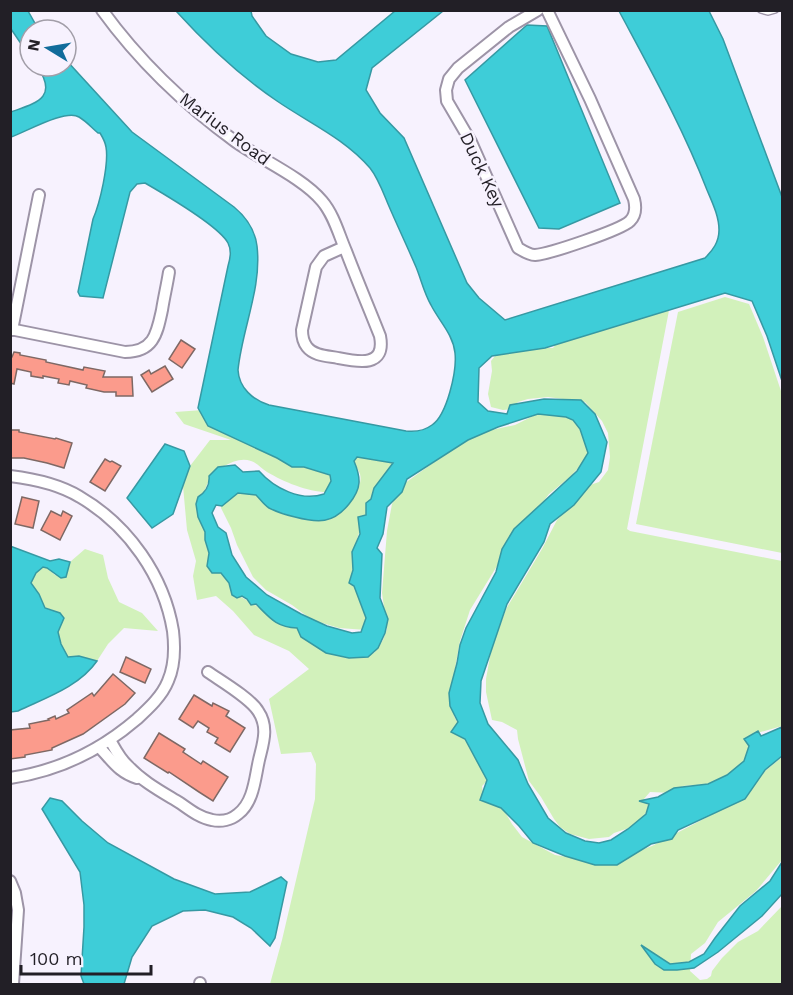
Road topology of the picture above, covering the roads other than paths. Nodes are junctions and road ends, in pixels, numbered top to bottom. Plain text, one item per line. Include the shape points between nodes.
1 (102, 10) edge
2 (538, 10) edge
3 (547, 10) edge
4 (761, 10) edge
5 (775, 10) edge
6 (39, 195) dead end
7 (344, 248) junction
8 (169, 272) dead end
9 (11, 329) edge
10 (10, 476) edge
11 (208, 672) dead end
12 (110, 740) junction
13 (99, 747) junction
14 (10, 778) edge
15 (143, 780) junction
16 (10, 881) edge
17 (13, 984) edge

1 - 7 street, Marius Road via 142,59 193,108 315,194 329,211
2 - 3 street, Duck Key via 500,34 452,74 446,90 447,101 471,142 518,248 533,255 623,226 636,207
4 - 5 lane
6 - 9 street
7 - 7 street, Marius Road via 324,256 316,267 302,338 315,353 364,362 378,353 380,336
8 - 9 street via 156,334 139,350 125,352
10 - 12 street via 54,485 94,506 120,528 142,555 164,597 174,640 174,663 168,681 145,712
11 - 15 street via 253,705 264,723 264,742 244,808 229,819 211,820
12 - 13 street
12 - 15 street
13 - 14 street via 54,768
13 - 15 street via 120,770
16 - 17 street via 18,910

